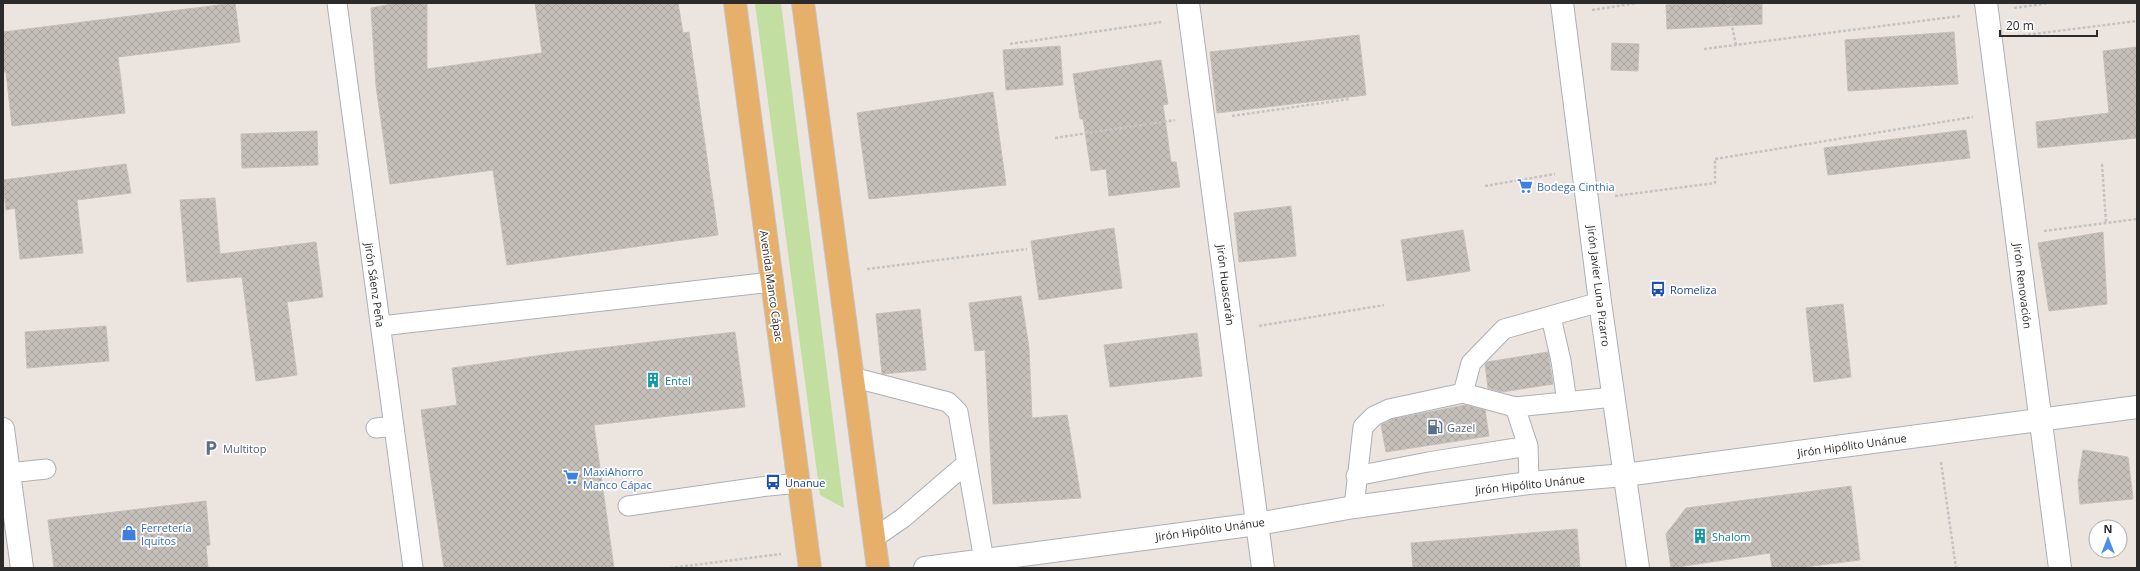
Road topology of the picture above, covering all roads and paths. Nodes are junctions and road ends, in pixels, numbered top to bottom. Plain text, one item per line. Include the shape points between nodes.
1 (338, 3) edge
2 (735, 3) edge
3 (803, 3) edge
4 (1637, 3) edge
5 (1728, 3) edge
6 (2049, 3) edge
7 (1987, 8) edge
8 (1563, 9) edge
9 (1189, 11) edge
10 (2137, 21) edge
11 (1990, 40) junction
12 (1010, 44) dead end
13 (1736, 45) junction
14 (1704, 49) dead end
15 (1350, 99) dead end
16 (2000, 113) junction
17 (1203, 118) junction
18 (1055, 138) dead end
19 (2102, 164) dead end
20 (1584, 169) junction
21 (1484, 186) dead end
22 (1588, 199) junction
23 (2137, 219) edge
24 (2106, 223) junction
25 (2016, 234) junction
26 (1027, 249) dead end
27 (839, 272) junction
28 (772, 282) junction
29 (1600, 302) junction
30 (1384, 305) dead end
31 (1551, 317) junction
32 (381, 326) junction
33 (1232, 330) junction
34 (852, 377) junction
35 (1463, 394) junction
36 (1614, 397) junction
37 (1567, 402) junction
38 (2137, 407) edge
39 (1515, 408) junction
40 (2040, 420) junction
41 (3, 429) edge
42 (1937, 433) junction
43 (1528, 446) junction
44 (967, 463) junction
45 (46, 469) dead end
46 (9, 473) junction
47 (1625, 475) junction
48 (1356, 476) junction
49 (799, 483) junction
50 (1529, 483) junction
51 (628, 506) dead end
52 (1354, 507) junction
53 (1257, 524) junction
54 (874, 538) junction
55 (809, 559) edge
56 (984, 560) junction
57 (22, 568) edge
58 (413, 568) edge
59 (670, 568) edge
60 (878, 568) edge
61 (925, 568) edge
62 (1263, 568) edge
63 (1638, 568) edge
64 (1956, 568) edge
65 (2060, 568) edge

1 - 32 lane, Jirón Sáenz Peña
2 - 28 main road, Avenida Manco Cápac
3 - 27 main road
4 - 8 path
5 - 13 path
6 - 7 path
7 - 11 street, Jirón Renovación
7 - 13 path
8 - 20 street, Jirón Javier Luna Pizarro
9 - 12 path
9 - 17 street, Jirón Huascarán
10 - 11 path
11 - 16 street, Jirón Renovación
13 - 14 path
15 - 17 path
16 - 22 path via 1715,160 1715,183
16 - 25 street, Jirón Renovación
17 - 18 path
17 - 33 street, Jirón Huascarán
19 - 24 path
20 - 21 path
20 - 22 street, Jirón Javier Luna Pizarro
22 - 29 street, Jirón Javier Luna Pizarro
23 - 24 path
24 - 25 path
25 - 40 street, Jirón Renovación
26 - 27 path
27 - 34 main road
28 - 32 lane
28 - 49 main road, Avenida Manco Cápac
29 - 31 lane
29 - 36 street, Jirón Javier Luna Pizarro
30 - 33 path
31 - 35 lane via 1504,329 1471,363
31 - 37 lane
32 - 58 lane, Jirón Sáenz Peña via 385,427
33 - 53 street, Jirón Huascarán
34 - 44 lane via 948,402 958,412
34 - 54 main road
35 - 39 lane
35 - 48 lane via 1389,408 1374,416 1363,427
36 - 37 lane
36 - 47 street, Jirón Javier Luna Pizarro
37 - 39 lane
38 - 40 street, Jirón Hipólito Unánue
39 - 43 lane
40 - 42 street, Jirón Hipólito Unánue
40 - 65 street, Jirón Renovación
41 - 46 street
42 - 47 street, Jirón Hipólito Unánue
42 - 64 path
43 - 48 lane
43 - 50 lane
44 - 54 lane via 903,518
44 - 56 lane
45 - 46 lane
46 - 57 street
47 - 50 street, Jirón Hipólito Unánue
47 - 63 street, Jirón Javier Luna Pizarro
48 - 52 lane
49 - 51 lane via 760,486
49 - 55 main road, Avenida Manco Cápac
50 - 52 street, Jirón Hipólito Unánue
52 - 53 street, Jirón Hipólito Unánue
53 - 56 street, Jirón Hipólito Unánue
53 - 62 street, Jirón Huascarán
54 - 60 main road
55 - 59 path
56 - 61 street, Jirón Hipólito Unánue

